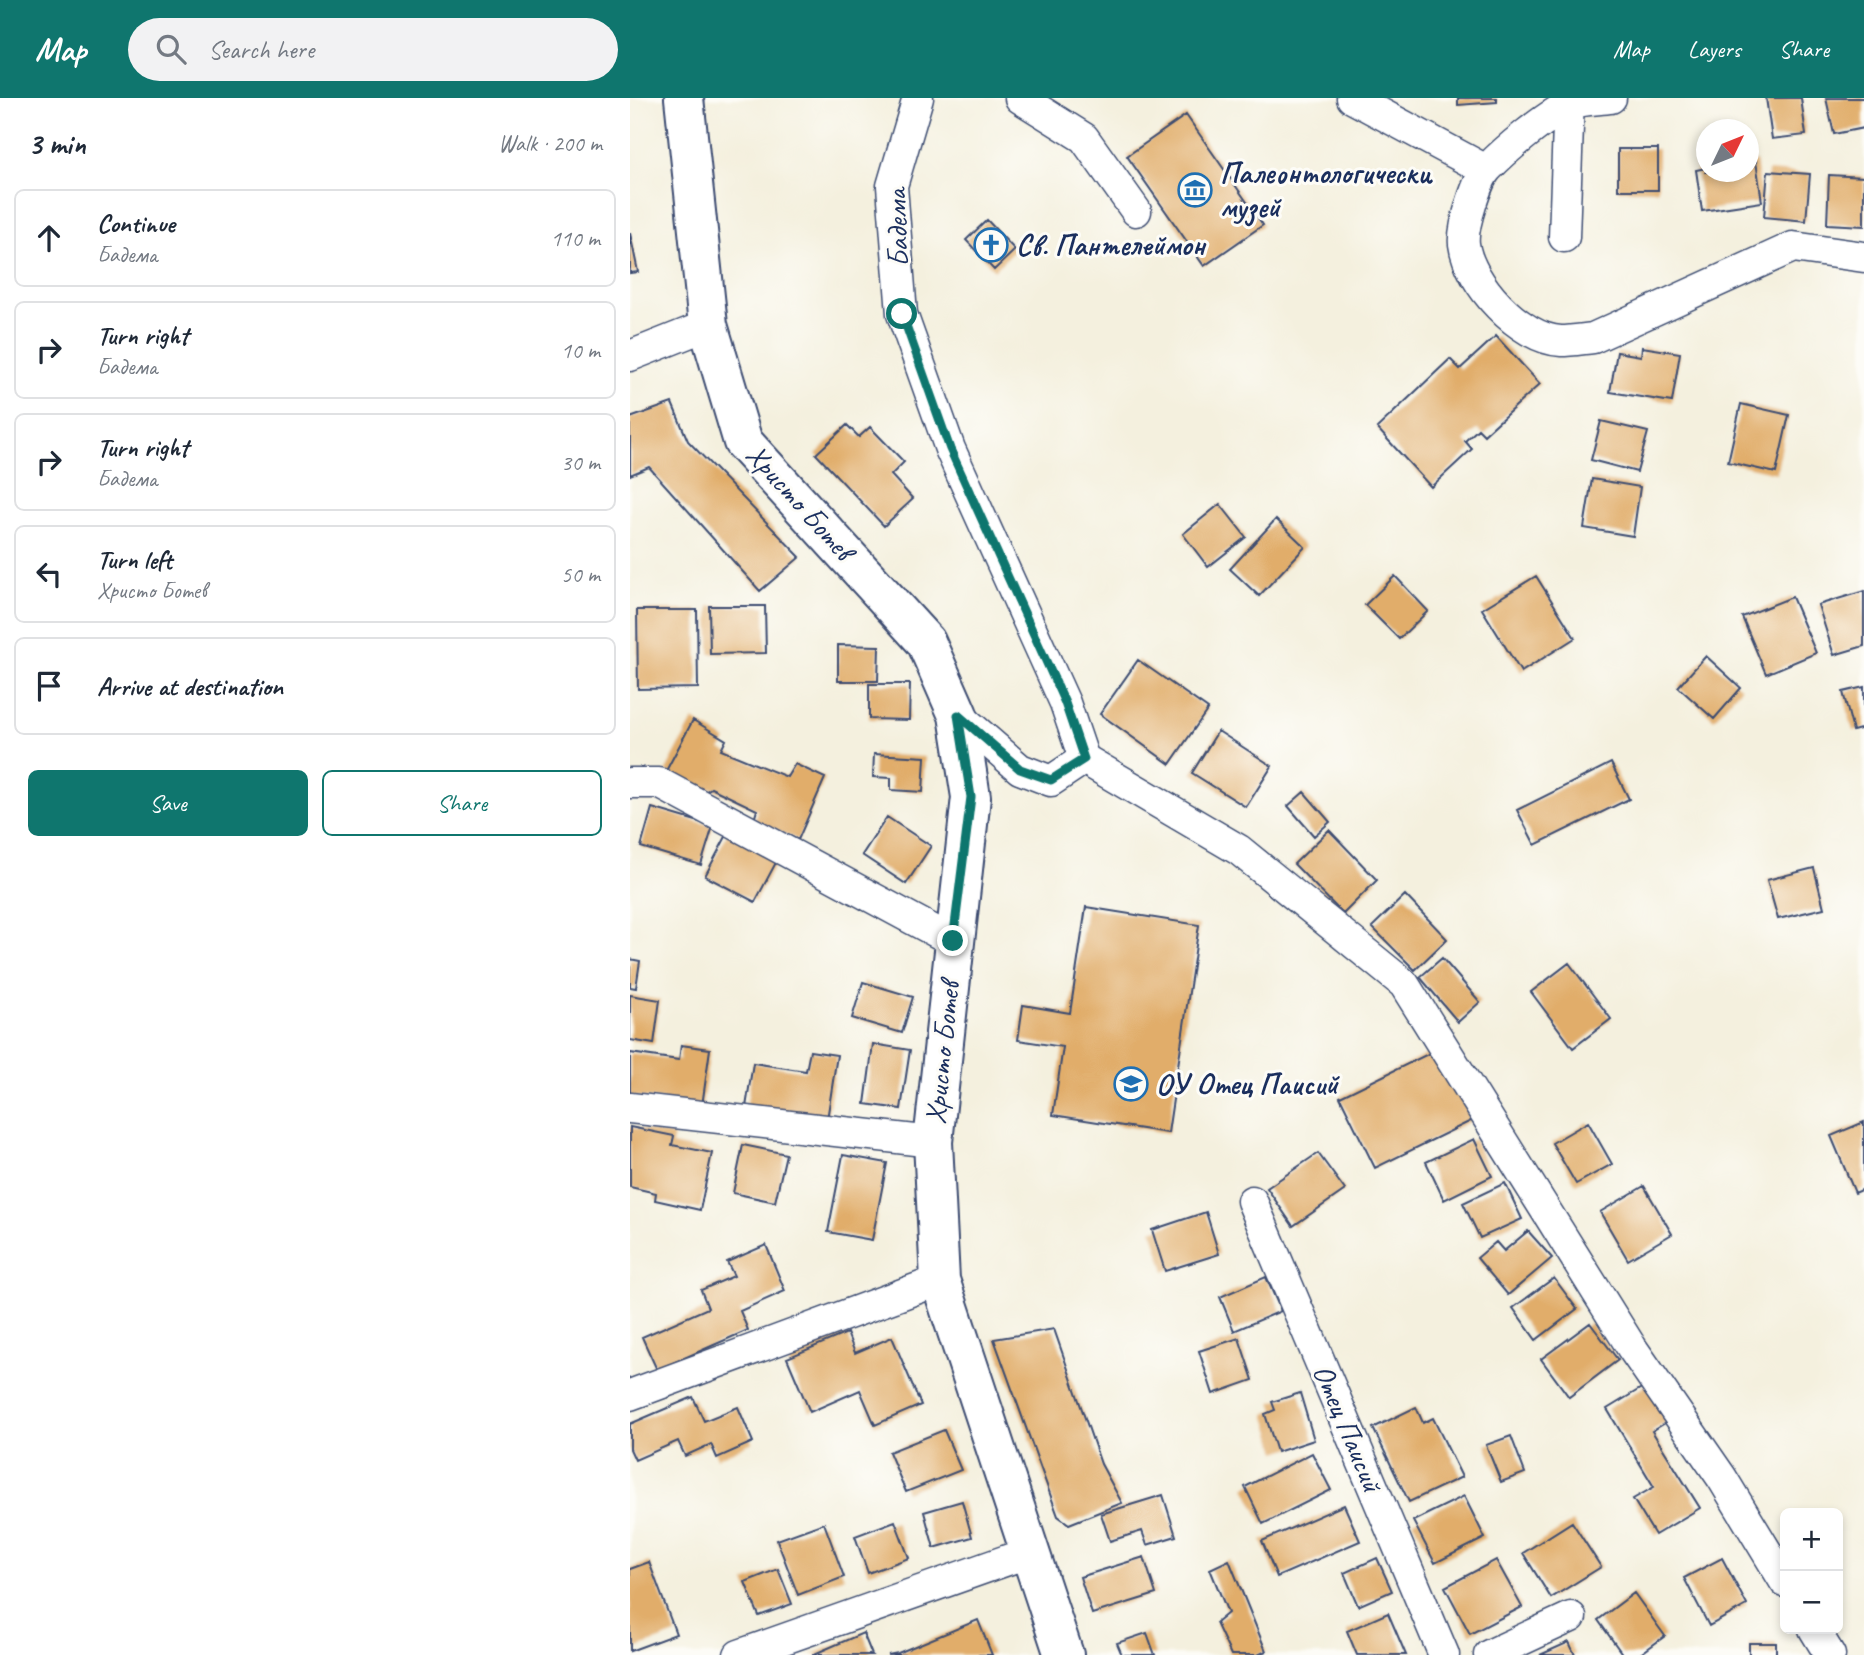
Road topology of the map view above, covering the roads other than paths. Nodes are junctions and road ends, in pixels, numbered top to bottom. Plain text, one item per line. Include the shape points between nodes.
1 (684, 98) edge
2 (918, 98) edge
3 (1020, 98) edge
4 (1352, 98) edge
5 (1611, 98) edge
6 (1570, 101) edge
7 (1486, 170) junction
8 (1136, 211) dead end
9 (1564, 237) dead end
10 (1864, 257) edge
11 (708, 325) junction
12 (630, 356) edge
13 (958, 715) junction
14 (1084, 759) junction
15 (630, 782) edge
16 (953, 941) junction
17 (630, 1108) edge
18 (933, 1142) junction
19 (1252, 1201) dead end
20 (940, 1280) junction
21 (630, 1395) edge
22 (1030, 1552) junction
23 (1780, 1574) edge
24 (1571, 1617) dead end
25 (1817, 1634) edge
26 (739, 1655) edge
27 (1064, 1655) edge
28 (1444, 1655) edge
29 (1489, 1655) edge
30 (1830, 1655) edge

1 - 11 main road, Христо Ботев
2 - 14 street, Бадема via 892,186 902,314 950,449 1065,703
3 - 8 street via 1083,138
4 - 7 street
5 - 6 street
6 - 7 street
6 - 9 street
7 - 10 street via 1469,210 1463,242 1473,271 1497,305 1532,332 1560,341 1593,338 1793,247
11 - 12 street
11 - 13 main road, Христо Ботев via 743,442 926,642
13 - 14 street via 1020,769 1051,780
13 - 16 main road, Христо Ботев via 971,797
14 - 23 street via 1238,850 1404,984 1624,1336 1722,1478
15 - 16 street via 659,783
16 - 18 main road, Христо Ботев
17 - 18 street
18 - 20 main road, Христо Ботев
19 - 28 street, Отец Паисий
20 - 21 street
20 - 22 main road, Христо Ботев
22 - 26 street
22 - 27 main road, Христо Ботев
24 - 29 street
25 - 30 street

